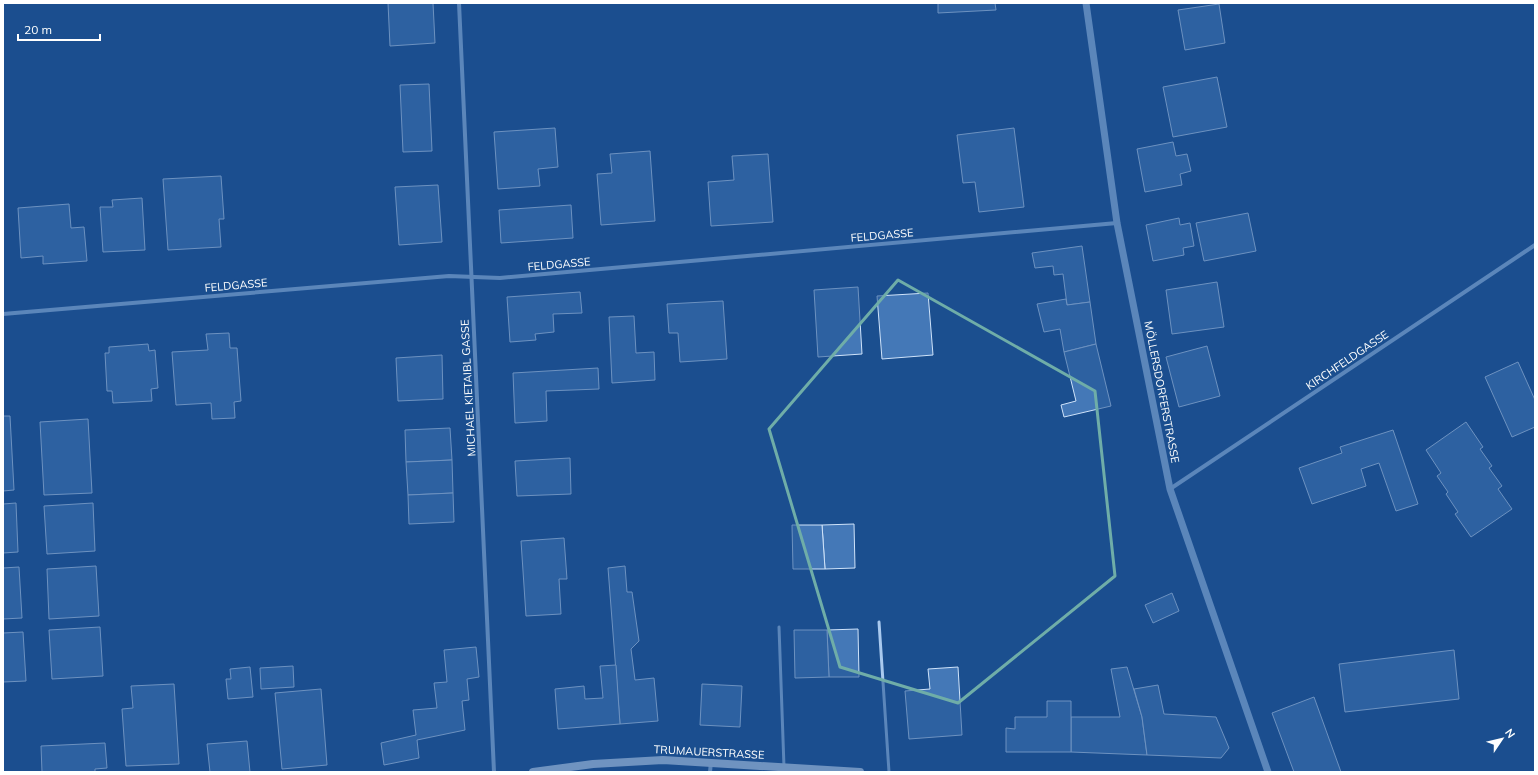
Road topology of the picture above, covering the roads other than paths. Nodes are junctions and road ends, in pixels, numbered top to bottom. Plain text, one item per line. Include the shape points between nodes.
1 (459, 3) edge
2 (1086, 3) edge
3 (1117, 223) junction
4 (1535, 246) edge
5 (472, 276) junction
6 (3, 314) edge
7 (1170, 489) junction
8 (879, 622) dead end
9 (779, 627) dead end
10 (711, 762) junction
11 (784, 767) junction
12 (494, 772) edge
13 (533, 772) edge
14 (710, 772) edge
15 (860, 772) edge
16 (889, 772) edge
17 (1268, 772) edge

1 - 5 street, MICHAEL KIETAIBL GASSE
2 - 3 street, MÖLLERSDORFERSTRASSE
3 - 5 street, FELDGASSE via 500,278
3 - 7 street, MÖLLERSDORFERSTRASSE
4 - 7 street, KIRCHFELDGASSE
5 - 6 street, FELDGASSE
5 - 12 street, MICHAEL KIETAIBL GASSE
7 - 17 street, MÖLLERSDORFERSTRASSE
8 - 16 lane
9 - 11 lane
10 - 11 main road, TRUMAUERSTRASSE
10 - 13 main road, TRUMAUERSTRASSE via 663,760 593,764
10 - 14 street
11 - 15 main road, TRUMAUERSTRASSE

